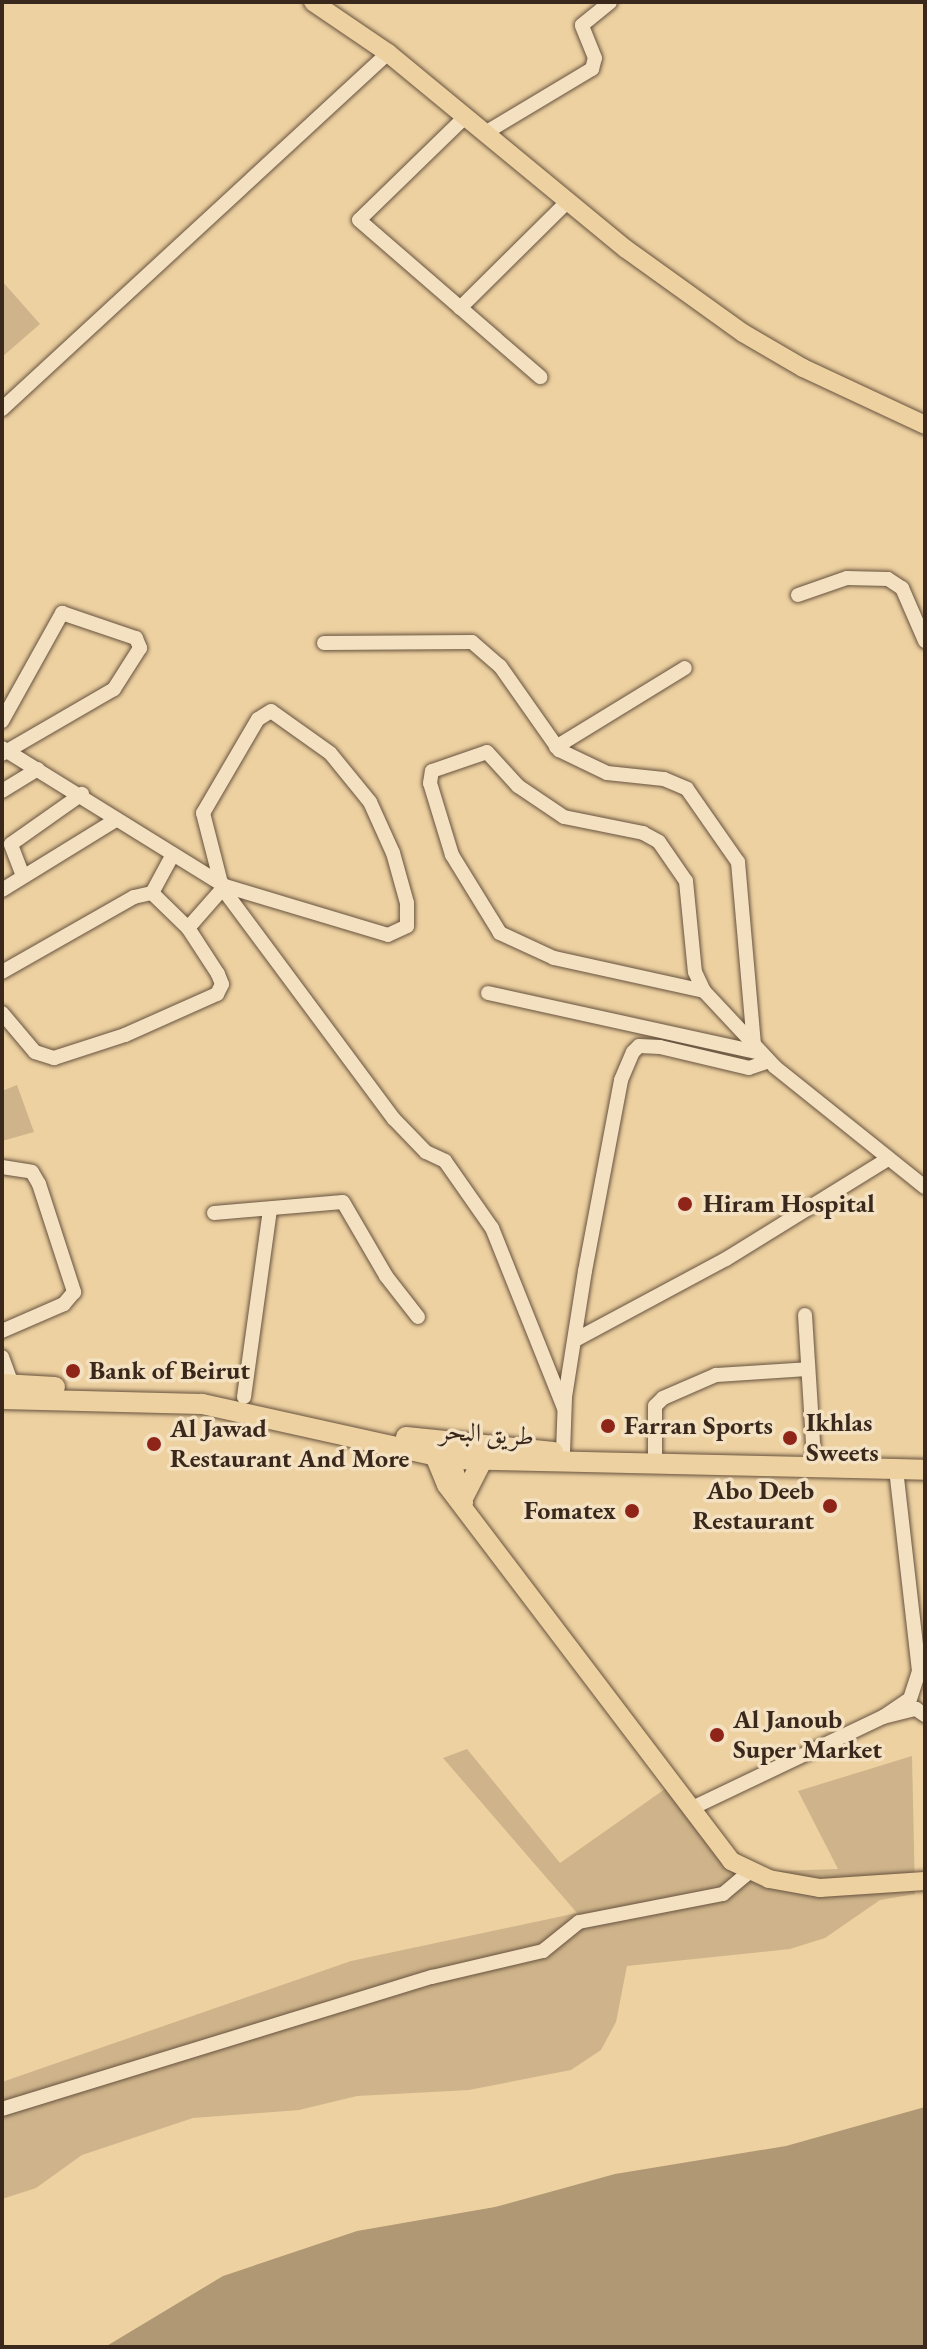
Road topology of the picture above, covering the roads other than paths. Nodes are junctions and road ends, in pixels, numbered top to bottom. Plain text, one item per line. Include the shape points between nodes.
1 (313, 2) edge
2 (610, 2) edge
3 (388, 53) junction
4 (464, 118) junction
5 (485, 133) junction
6 (567, 202) junction
7 (460, 308) junction
8 (540, 377) dead end
9 (2, 409) edge
10 (925, 425) edge
11 (798, 595) dead end
12 (925, 641) edge
13 (324, 643) dead end
14 (685, 668) dead end
15 (2, 721) edge
16 (556, 747) junction
17 (3, 751) edge
18 (38, 769) junction
19 (2, 791) edge
20 (82, 794) junction
21 (116, 820) junction
22 (172, 856) junction
23 (23, 876) junction
24 (223, 886) junction
25 (2, 890) edge
26 (152, 893) junction
27 (188, 928) junction
28 (2, 972) edge
29 (704, 991) junction
30 (488, 993) dead end
31 (2, 1013) edge
32 (761, 1053) junction
33 (886, 1160) junction
34 (2, 1167) edge
35 (925, 1187) edge
36 (270, 1210) junction
37 (214, 1213) dead end
38 (805, 1315) dead end
39 (418, 1317) dead end
40 (2, 1331) edge
41 (575, 1340) junction
42 (2, 1357) edge
43 (808, 1369) junction
44 (5, 1389) edge
45 (244, 1397) junction
46 (564, 1408) junction
47 (440, 1451) junction
48 (563, 1452) junction
49 (655, 1455) junction
50 (814, 1459) junction
51 (925, 1460) edge
52 (482, 1461) junction
53 (896, 1469) junction
54 (925, 1470) edge
55 (464, 1501) junction
56 (925, 1715) edge
57 (883, 1717) junction
58 (690, 1809) junction
59 (749, 1872) junction
60 (925, 1881) edge
61 (2, 2109) edge

1 - 3 main road
2 - 5 street via 582,25 595,58 592,69
3 - 4 main road
3 - 9 street
4 - 5 main road
4 - 7 street via 359,220
5 - 6 main road
6 - 7 street
6 - 10 main road via 780,357
7 - 8 street
11 - 12 street via 847,578 888,579 902,588
13 - 16 street via 472,642 500,666
14 - 16 street
15 - 17 street via 62,613 136,638 140,648 114,689
16 - 32 street via 607,773 678,783 717,825 738,862
17 - 18 street
18 - 19 street
18 - 20 street
20 - 21 street
20 - 23 street via 11,844
21 - 22 street
21 - 23 street
22 - 24 street
22 - 26 street
23 - 25 street
24 - 24 street via 388,935 407,926 407,903 393,853 370,802 330,753 271,711 258,719 203,813
24 - 27 street
24 - 46 street via 394,1119 426,1152 445,1161 492,1228
26 - 27 street
26 - 28 street via 134,897
27 - 31 street via 222,984 210,998 85,1051 54,1058 35,1052
29 - 29 street via 695,972 686,881 659,842 643,833 564,817 518,786 487,752 432,771 430,783 452,855 500,933 554,958
29 - 32 street
30 - 32 street
32 - 33 street
32 - 41 street via 749,1068 660,1047 639,1046 633,1052 618,1096
33 - 35 street
33 - 41 street via 726,1259
34 - 40 street via 32,1172 39,1184 74,1292 64,1304
36 - 37 street
36 - 39 street via 343,1202 386,1276
36 - 45 street
38 - 43 street
41 - 46 street
42 - 44 street
43 - 49 street via 716,1375 663,1398 655,1406
43 - 50 street
44 - 45 highway, طريق البحر
44 - 47 highway, طريق البحر via 202,1404
45 - 47 highway, طريق البحر
46 - 48 street
47 - 48 highway, طريق البحر
47 - 52 highway, طريق البحر
47 - 55 main road via 446,1485
48 - 49 highway, طريق البحر
49 - 50 highway, طريق البحر
50 - 51 highway, طريق البحر
52 - 53 highway, طريق البحر
52 - 55 highway
53 - 54 highway, طريق البحر
53 - 57 street via 919,1671 910,1699
55 - 58 main road
56 - 57 street via 916,1709
57 - 58 street
58 - 59 main road via 719,1849
59 - 60 main road via 820,1888
59 - 61 street via 723,1894 579,1922 543,1951 432,1977

